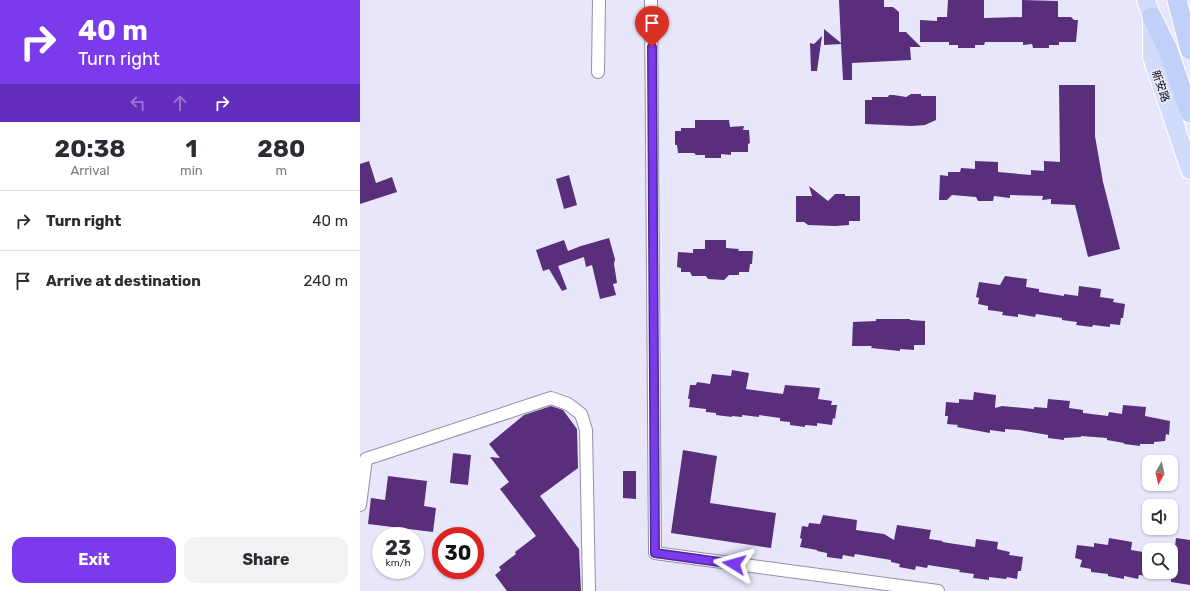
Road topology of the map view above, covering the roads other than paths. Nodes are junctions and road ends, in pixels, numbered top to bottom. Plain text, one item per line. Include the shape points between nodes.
1 (599, 0) edge
2 (651, 0) edge
3 (1177, 0) edge
4 (1184, 0) edge
5 (1149, 9) edge
6 (1190, 12) edge
7 (1190, 50) edge
8 (598, 72) dead end
9 (1190, 113) edge
10 (1190, 170) edge
11 (360, 506) edge
12 (589, 591) edge
13 (938, 591) edge

1 - 8 street
2 - 13 street via 655,553
3 - 7 highway
4 - 6 main road
5 - 9 highway via 1168,50
5 - 10 main road, 新安路 via 1152,57
11 - 12 street via 366,459 551,398 568,404 581,414 586,430

